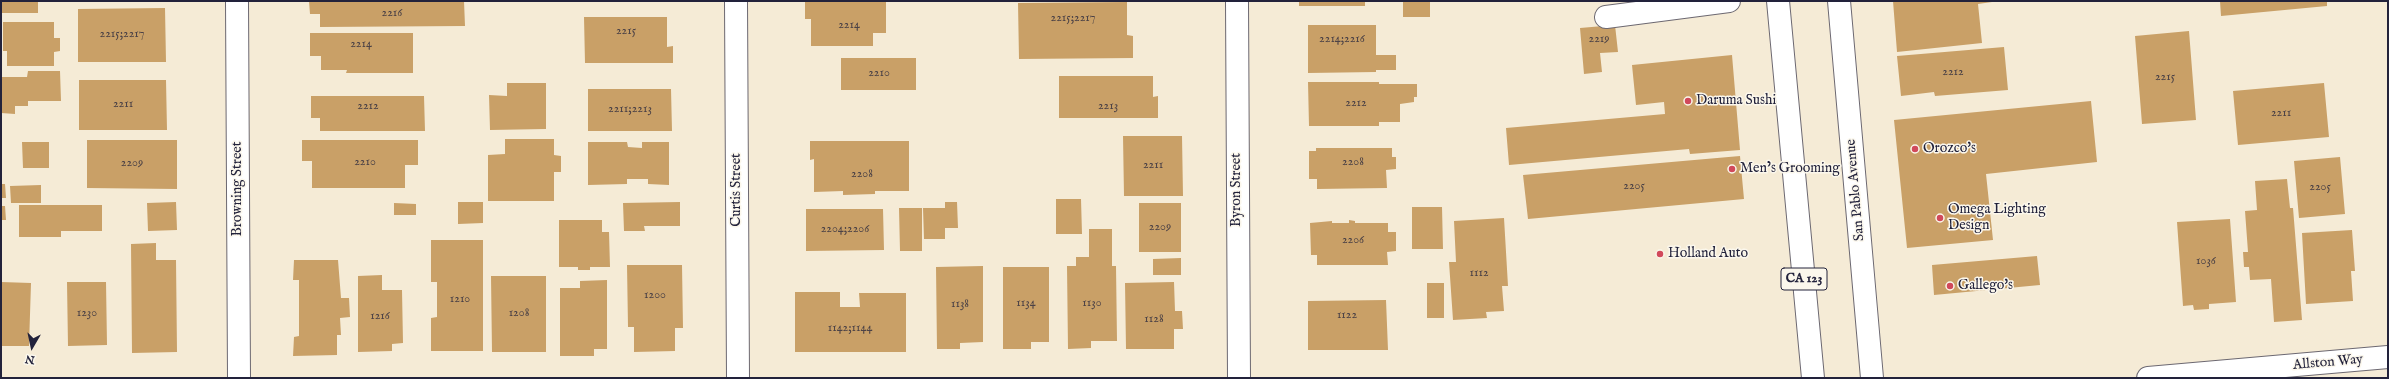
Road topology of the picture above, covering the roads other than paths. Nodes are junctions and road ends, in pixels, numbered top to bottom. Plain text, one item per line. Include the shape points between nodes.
1 (237, 1) edge
2 (736, 1) edge
3 (1236, 1) edge
4 (1729, 1) edge
5 (1778, 1) edge
6 (1839, 1) edge
7 (1606, 17) dead end
8 (2388, 357) edge
9 (239, 378) edge
10 (738, 378) edge
11 (1239, 378) edge
12 (1813, 378) edge
13 (1872, 378) edge
14 (2148, 378) edge

1 - 9 street, Browning Street
2 - 10 street, Curtis Street
3 - 11 street, Byron Street
4 - 7 street
5 - 12 street, CA 123
6 - 13 street, San Pablo Avenue
8 - 14 street, Allston Way

